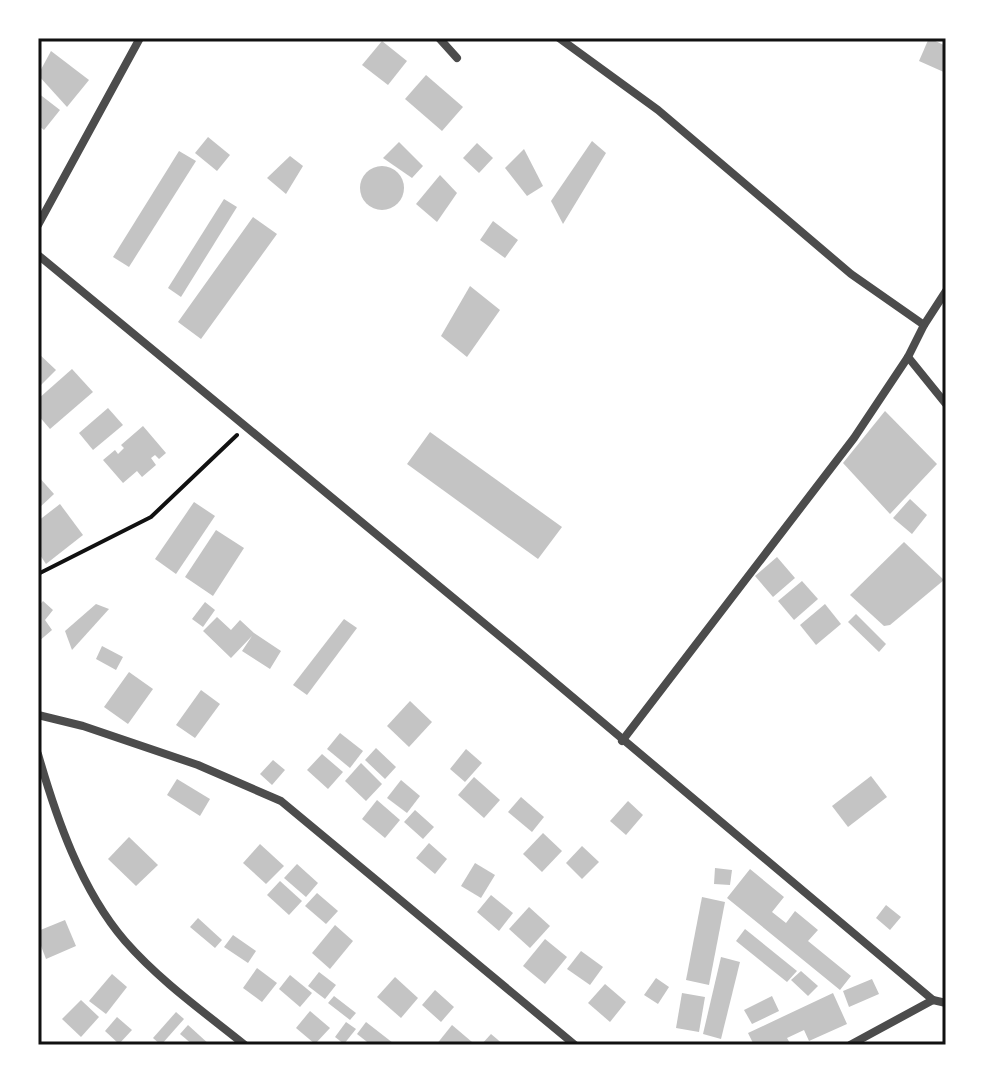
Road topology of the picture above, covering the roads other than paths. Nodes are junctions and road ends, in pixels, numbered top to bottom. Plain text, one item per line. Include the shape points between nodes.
1 (140, 38) edge
2 (439, 38) edge
3 (559, 38) edge
4 (457, 58) dead end
5 (38, 225) edge
6 (38, 255) edge
7 (946, 291) edge
8 (924, 325) junction
9 (908, 357) junction
10 (946, 404) edge
11 (38, 715) edge
12 (622, 741) junction
13 (38, 754) edge
14 (933, 1000) junction
15 (946, 1003) edge
16 (245, 1045) edge
17 (575, 1045) edge
18 (850, 1045) edge

1 - 5 street
2 - 4 street
3 - 8 street via 658,110 851,274
6 - 12 street
7 - 8 street
8 - 9 street
9 - 10 street
9 - 12 street via 854,438
11 - 17 street via 198,765 281,801
12 - 14 street
13 - 16 street via 72,851 123,939
14 - 15 street
14 - 18 street

